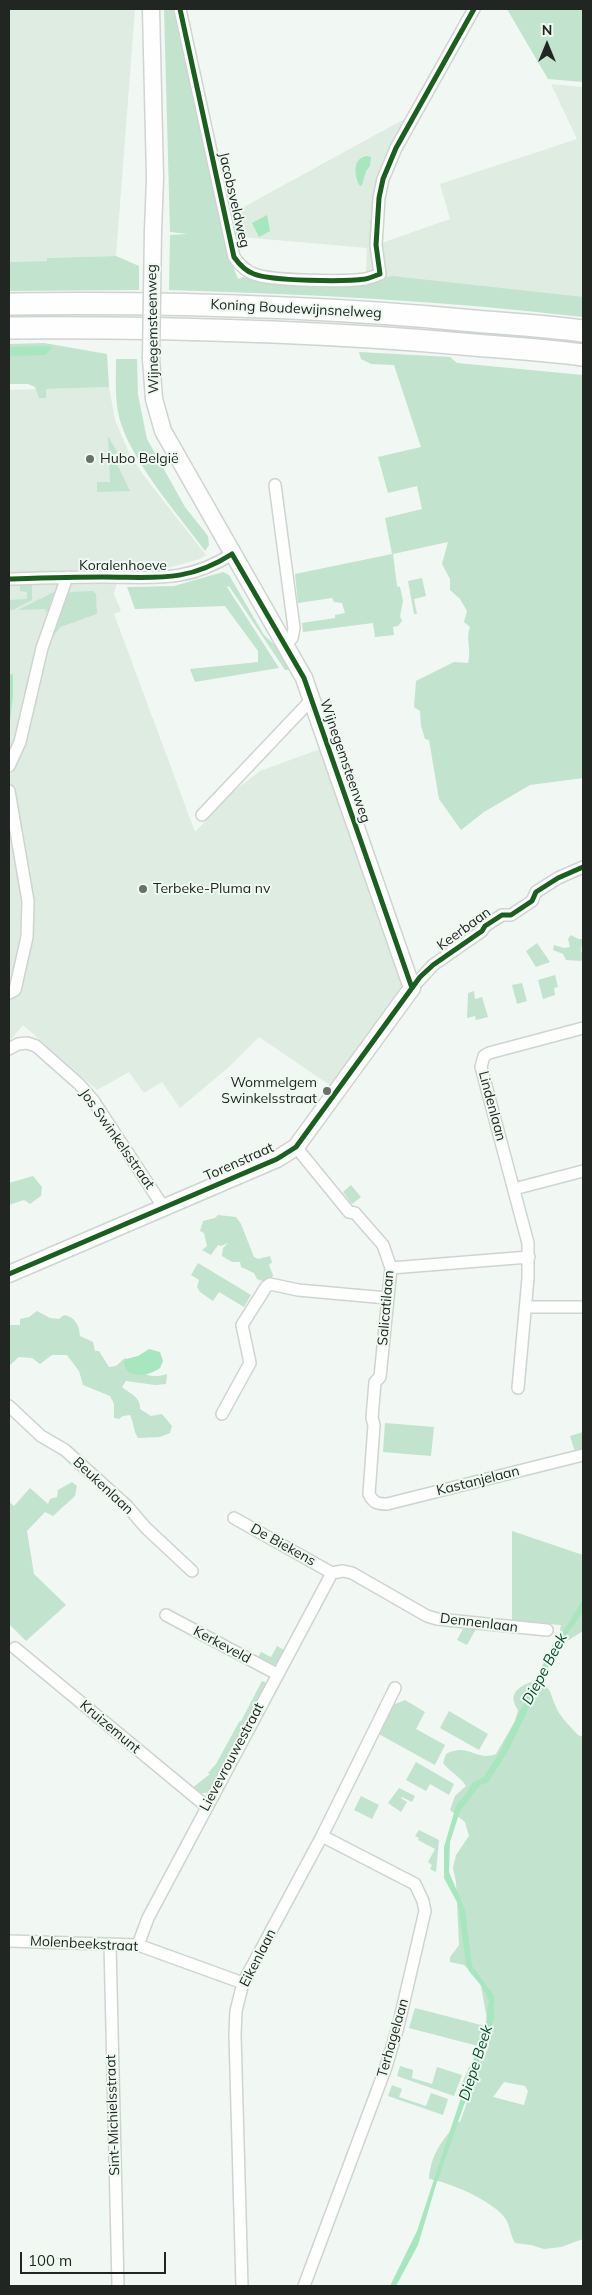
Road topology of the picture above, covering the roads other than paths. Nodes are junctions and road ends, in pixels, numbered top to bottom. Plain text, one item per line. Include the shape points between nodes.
1 (151, 9) edge
2 (180, 9) edge
3 (474, 9) edge
4 (9, 304) edge
5 (9, 328) edge
6 (583, 331) edge
7 (583, 355) edge
8 (275, 485) dead end
9 (232, 554) junction
10 (66, 577) junction
11 (9, 579) edge
12 (285, 645) junction
13 (312, 699) junction
14 (9, 766) edge
15 (9, 791) edge
16 (202, 815) dead end
17 (583, 867) edge
18 (412, 988) junction
19 (9, 993) edge
20 (583, 1028) edge
21 (13, 1047) edge
22 (296, 1147) junction
23 (583, 1171) edge
24 (514, 1190) junction
25 (164, 1208) junction
26 (529, 1257) junction
27 (390, 1268) junction
28 (9, 1274) edge
29 (387, 1298) junction
30 (526, 1307) junction
31 (583, 1307) edge
32 (518, 1388) dead end
33 (9, 1406) edge
34 (222, 1414) dead end
35 (583, 1455) edge
36 (372, 1501) joint
37 (234, 1518) dead end
38 (192, 1572) dead end
39 (332, 1573) junction
40 (166, 1615) dead end
41 (547, 1630) dead end
42 (15, 1648) dead end
43 (277, 1674) junction
44 (395, 1688) dead end
45 (206, 1806) junction
46 (322, 1836) junction
47 (9, 1941) edge
48 (110, 1944) junction
49 (138, 1945) junction
50 (243, 1983) junction
51 (118, 2286) edge
52 (242, 2286) edge
53 (304, 2286) edge

1 - 9 street, Wijnegemsteenweg, bridge via 155,178 151,359 154,399 163,432
2 - 3 street, Jacobsveldweg via 234,257 252,274 267,278 344,280 367,279 380,274 376,245 383,179 396,148
4 - 6 highway, Koning Boudewijnsnelweg via 257,306 414,315
5 - 7 highway, Koning Boudewijnsnelweg via 259,331 411,339
8 - 12 street via 294,628 292,638
9 - 10 street, Koralenhoeve via 202,570 165,578
9 - 12 street, Wijnegemsteenweg
10 - 11 street, Koralenhoeve
10 - 14 street via 42,648 20,742
12 - 13 street, Wijnegemsteenweg
13 - 16 street, Wijnegemsteenweg
13 - 18 street, Wijnegemsteenweg
15 - 19 street via 28,902 27,937 15,990
17 - 18 street, Keerbaan via 536,892 532,901 511,915 502,915 485,926 433,965
18 - 22 street, Torenstraat
20 - 24 street, Lindenlaan via 489,1053 482,1061 481,1073
21 - 25 street, Jos Swinkelsstraat via 26,1043 36,1046 93,1100
22 - 25 street, Torenstraat via 277,1159
22 - 27 street, Salicatilaan via 349,1212 355,1213 383,1245
23 - 24 street
24 - 26 street, Lindenlaan
25 - 28 street, Torenstraat
26 - 27 street
26 - 30 street, Lindenlaan
27 - 29 street, Salicatilaan
29 - 34 street via 266,1286 242,1325 250,1363
29 - 36 street, Salicatilaan via 380,1376 374,1382 369,1494
30 - 31 street
30 - 32 street, Lindenlaan
33 - 38 street, Beukenlaan via 41,1436 65,1450 127,1506
35 - 36 street, Kastanjelaan via 387,1504
37 - 39 street, De Biekens
39 - 41 street, Dennenlaan via 352,1573 438,1619
39 - 43 street, Lievevrouwestraat
40 - 43 street, Kerkeveld
42 - 45 street, Kruizemunt
43 - 45 street, Lievevrouwestraat
44 - 46 street, Eikenlaan
45 - 49 street, Lievevrouwestraat via 148,1918
46 - 50 street, Eikenlaan
46 - 53 street, Terhagelaan via 415,1884 424,1911 386,2067
47 - 48 street, Molenbeekstraat
48 - 49 street, Molenbeekstraat
48 - 51 street, Sint-Michielsstraat
49 - 50 street, Molenbeekstraat
50 - 52 street, Eikenlaan via 236,2011 235,2035

